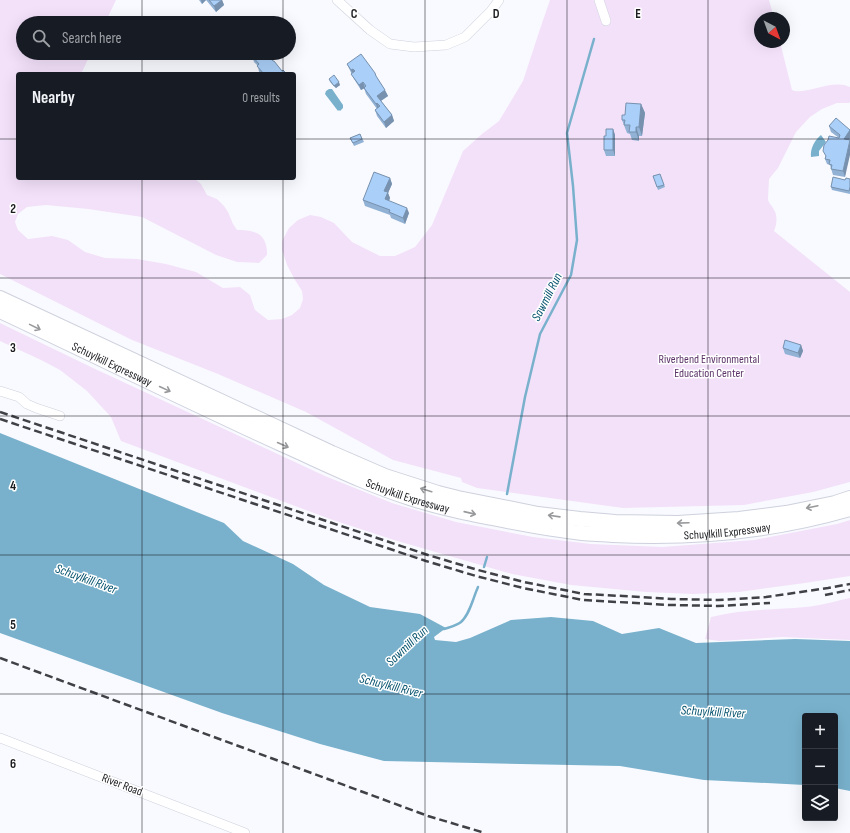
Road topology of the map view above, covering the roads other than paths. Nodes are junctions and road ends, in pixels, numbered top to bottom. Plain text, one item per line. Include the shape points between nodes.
1 (336, 0) edge
2 (498, 0) edge
3 (599, 0) edge
4 (606, 21) dead end
5 (0, 298) edge
6 (0, 311) edge
7 (0, 391) edge
8 (60, 416) dead end
9 (850, 498) edge
10 (850, 509) edge
11 (0, 738) edge
12 (245, 833) edge

1 - 2 street via 390,44 414,47 446,45 465,37 491,11
3 - 4 street
9 -> 5 highway, Schuylkill Expressway via 740,520 678,523 580,519 538,514 458,498 385,476 332,453
6 -> 10 highway, Schuylkill Expressway via 288,447 374,485 434,505 533,526 583,533 636,536 685,536 758,528
7 - 8 street
11 - 12 street, River Road

